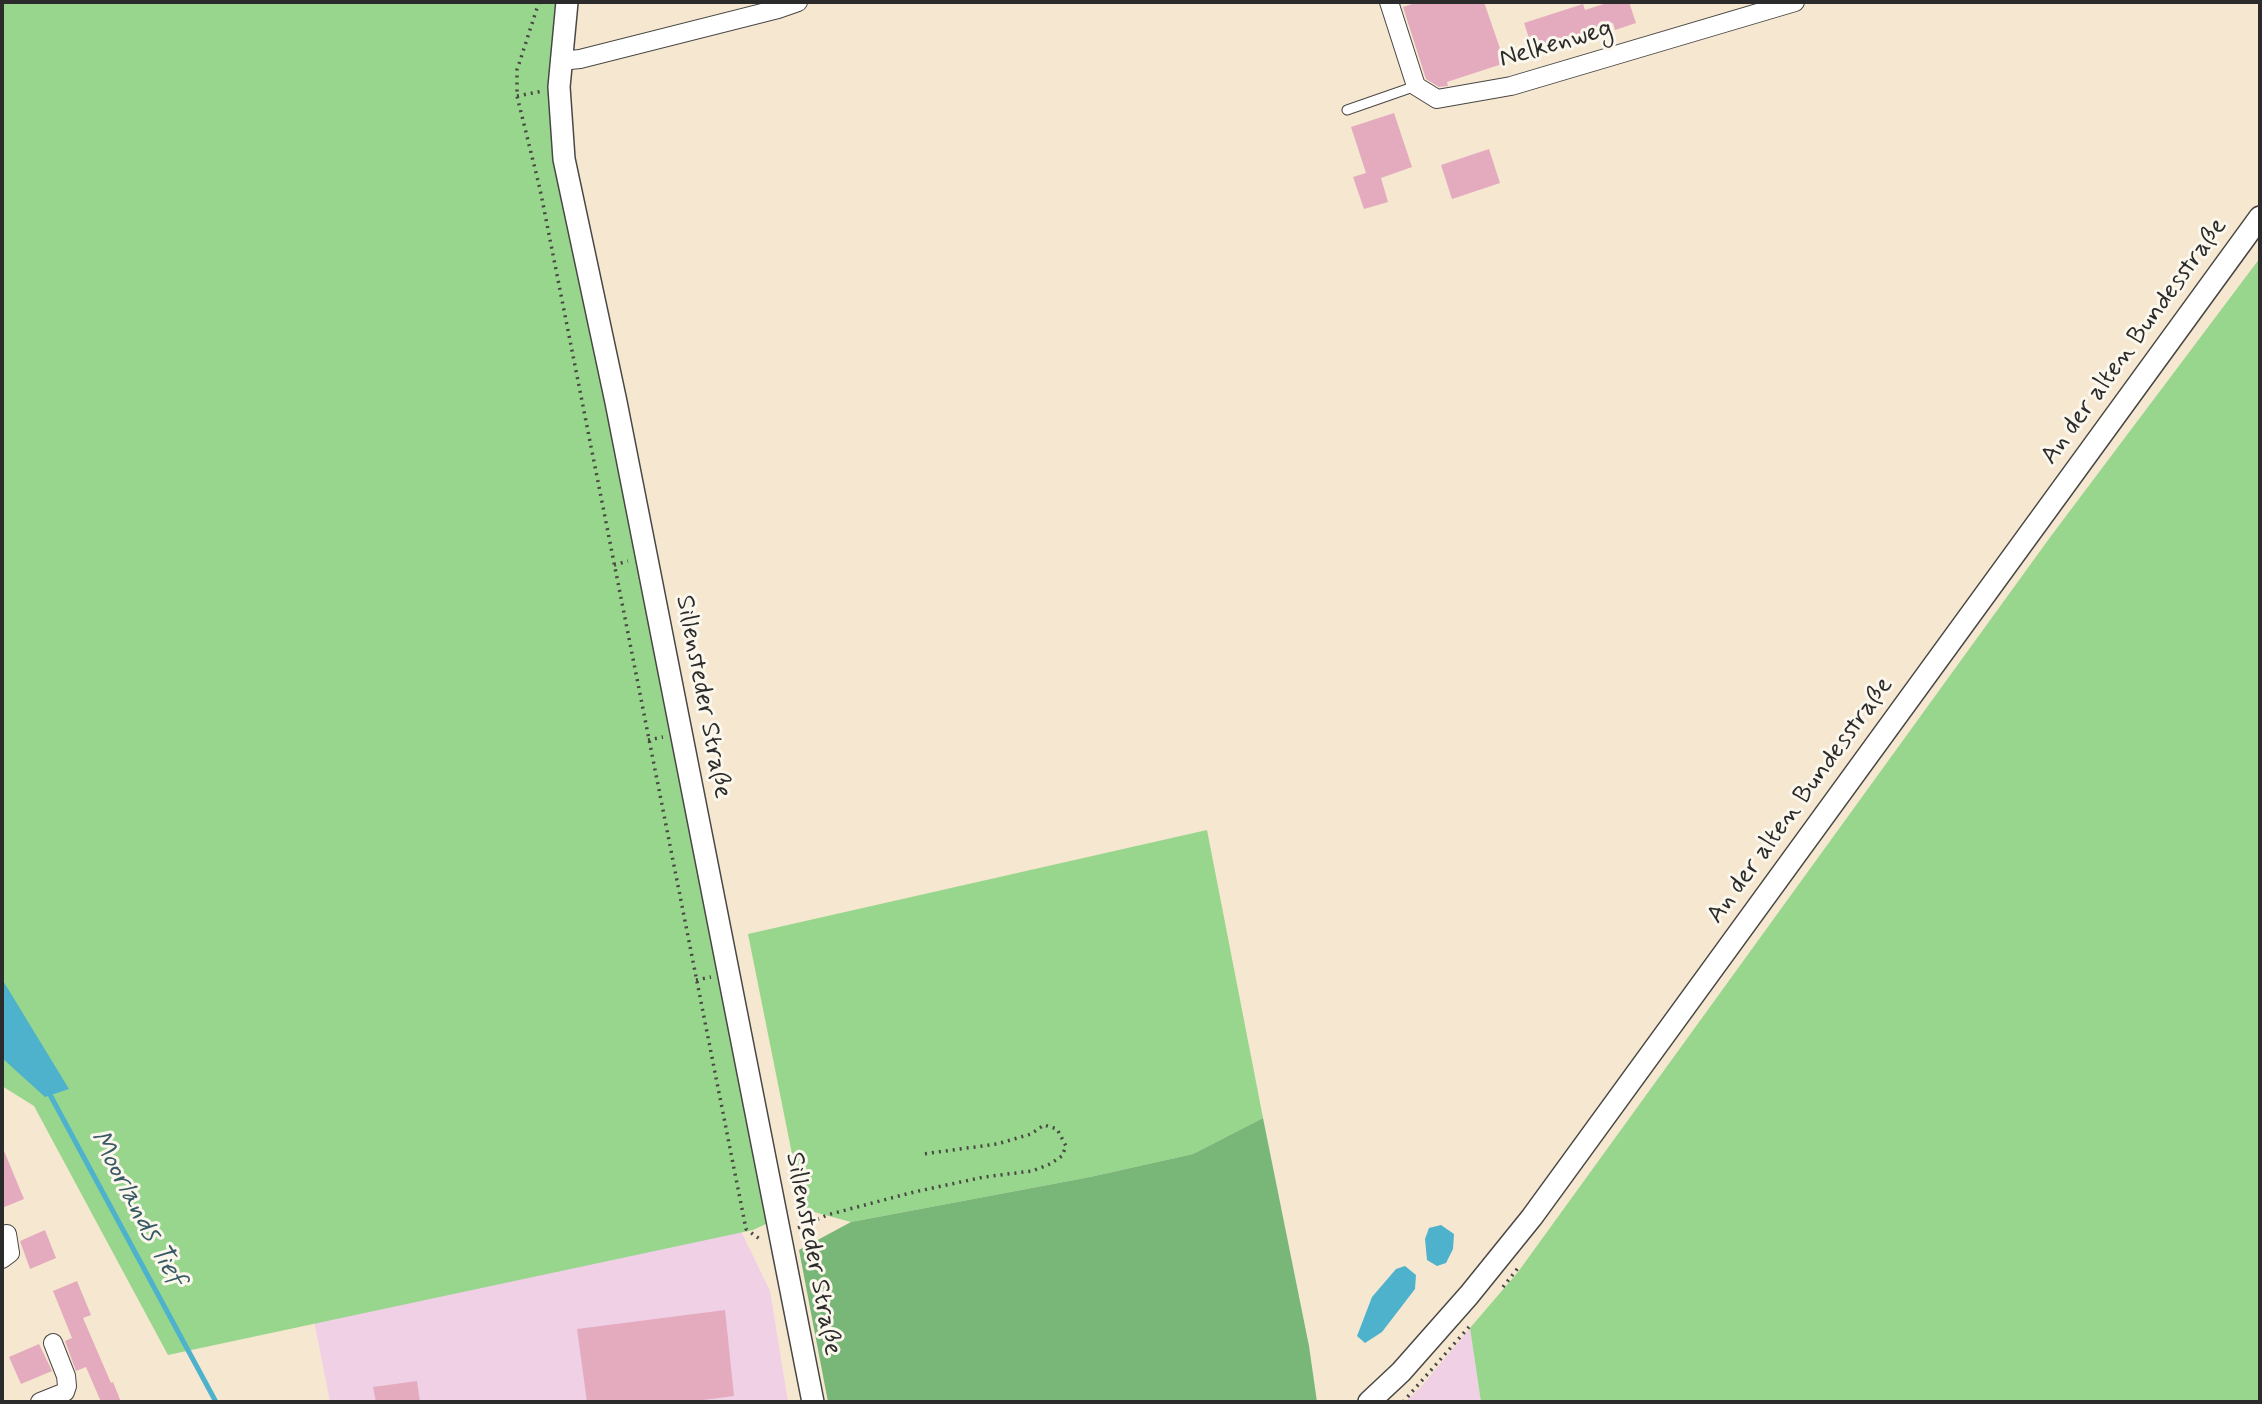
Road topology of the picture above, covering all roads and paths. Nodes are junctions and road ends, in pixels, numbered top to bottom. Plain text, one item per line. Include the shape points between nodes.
1 (539, 2) edge
2 (567, 2) edge
3 (798, 2) edge
4 (1389, 2) edge
5 (1796, 2) edge
6 (560, 61) junction
7 (1416, 86) junction
8 (1347, 110) dead end
9 (2260, 218) edge
10 (923, 1154) dead end
11 (7, 1234) dead end
12 (772, 1239) junction
13 (2, 1259) edge
14 (53, 1343) dead end
15 (40, 1402) edge
16 (813, 1402) edge
17 (1369, 1402) edge

1 - 12 path via 516,71 517,96 540,189 746,1229
2 - 6 street, Sillensteder Straße
3 - 6 street
4 - 7 street
5 - 7 street, Nelkenweg via 1511,86 1437,99
6 - 12 street, Sillensteder Straße via 564,159 618,415
7 - 8 lane
9 - 17 street, An der alten Bundesstraße via 1532,1217 1427,1343
10 - 12 path via 997,1144 1044,1125 1058,1129 1066,1146 1062,1156 1032,1171 914,1192 827,1215
11 - 13 street via 10,1253
12 - 16 street, Sillensteder Straße
14 - 15 street via 67,1386 65,1392

